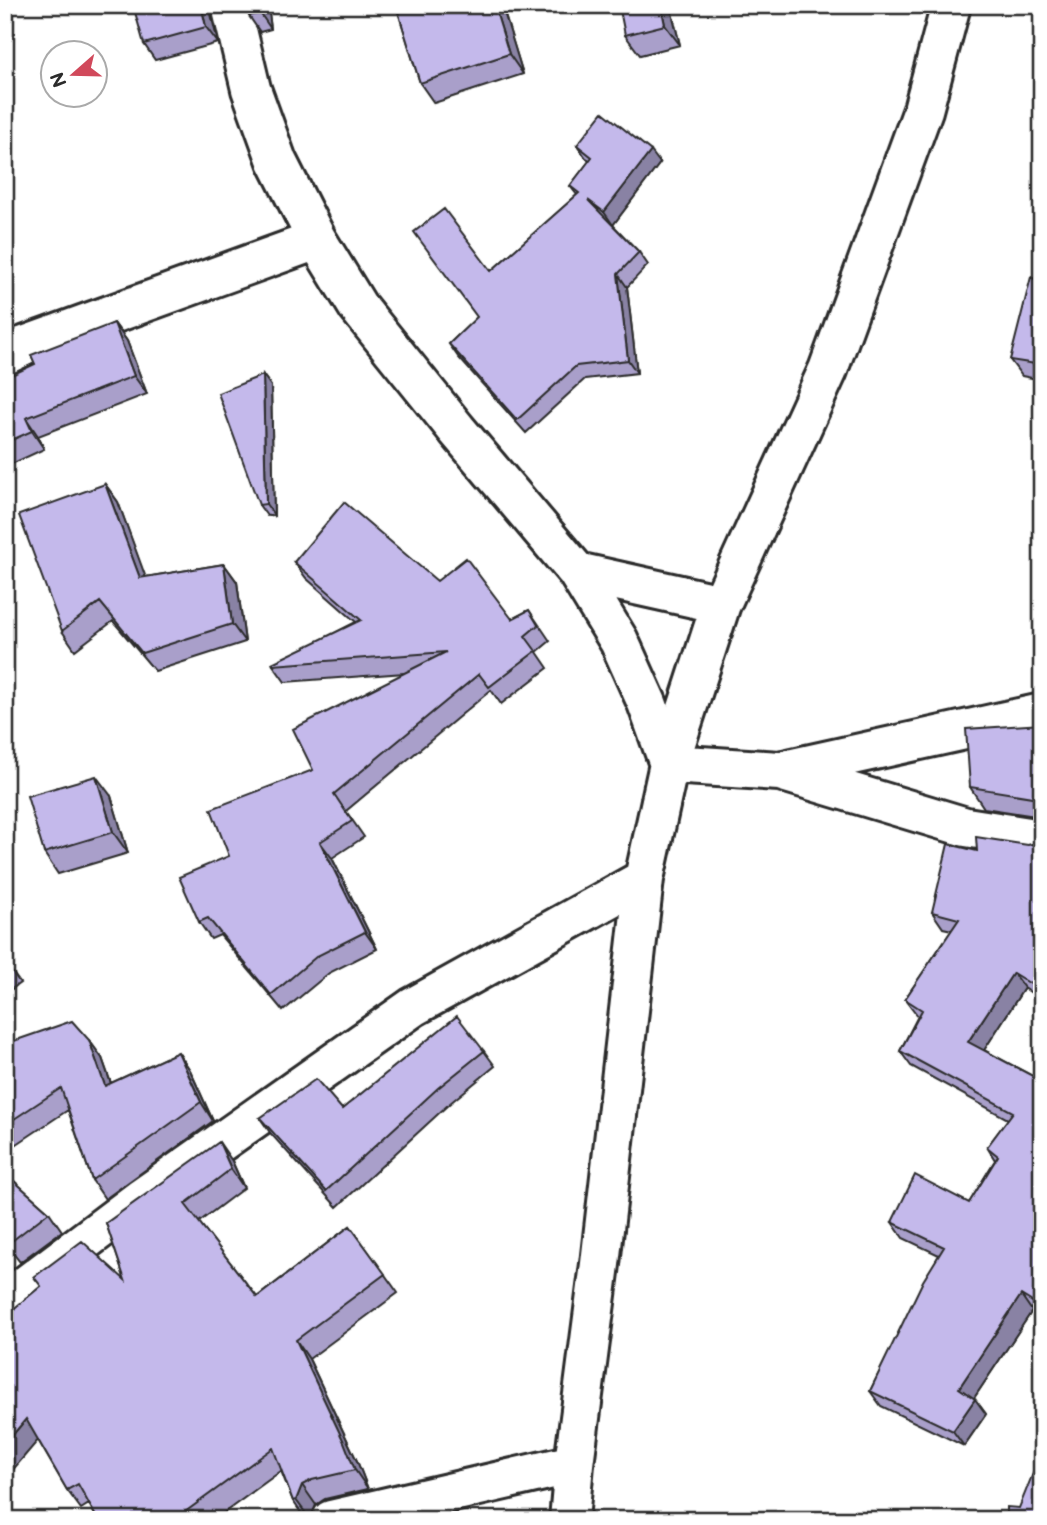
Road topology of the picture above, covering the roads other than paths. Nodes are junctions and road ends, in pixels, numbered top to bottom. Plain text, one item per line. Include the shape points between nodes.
1 (231, 5) edge
2 (951, 5) edge
3 (317, 240) junction
4 (5, 355) edge
5 (577, 572) junction
6 (721, 604) junction
7 (1042, 713) edge
8 (669, 764) junction
9 (780, 771) junction
10 (1042, 839) edge
11 (644, 879) junction
12 (5, 1301) edge
13 (573, 1464) junction
14 (331, 1520) edge
15 (569, 1520) edge

1 - 3 street via 251,89 277,160
2 - 6 street via 923,110 828,370
3 - 4 street
3 - 5 street via 358,307
5 - 6 street
5 - 8 street via 619,641
6 - 8 street
7 - 9 street
8 - 9 street
8 - 11 street
9 - 10 street via 966,827
11 - 12 street via 413,1007 143,1197
11 - 13 street
13 - 14 street
13 - 15 street

